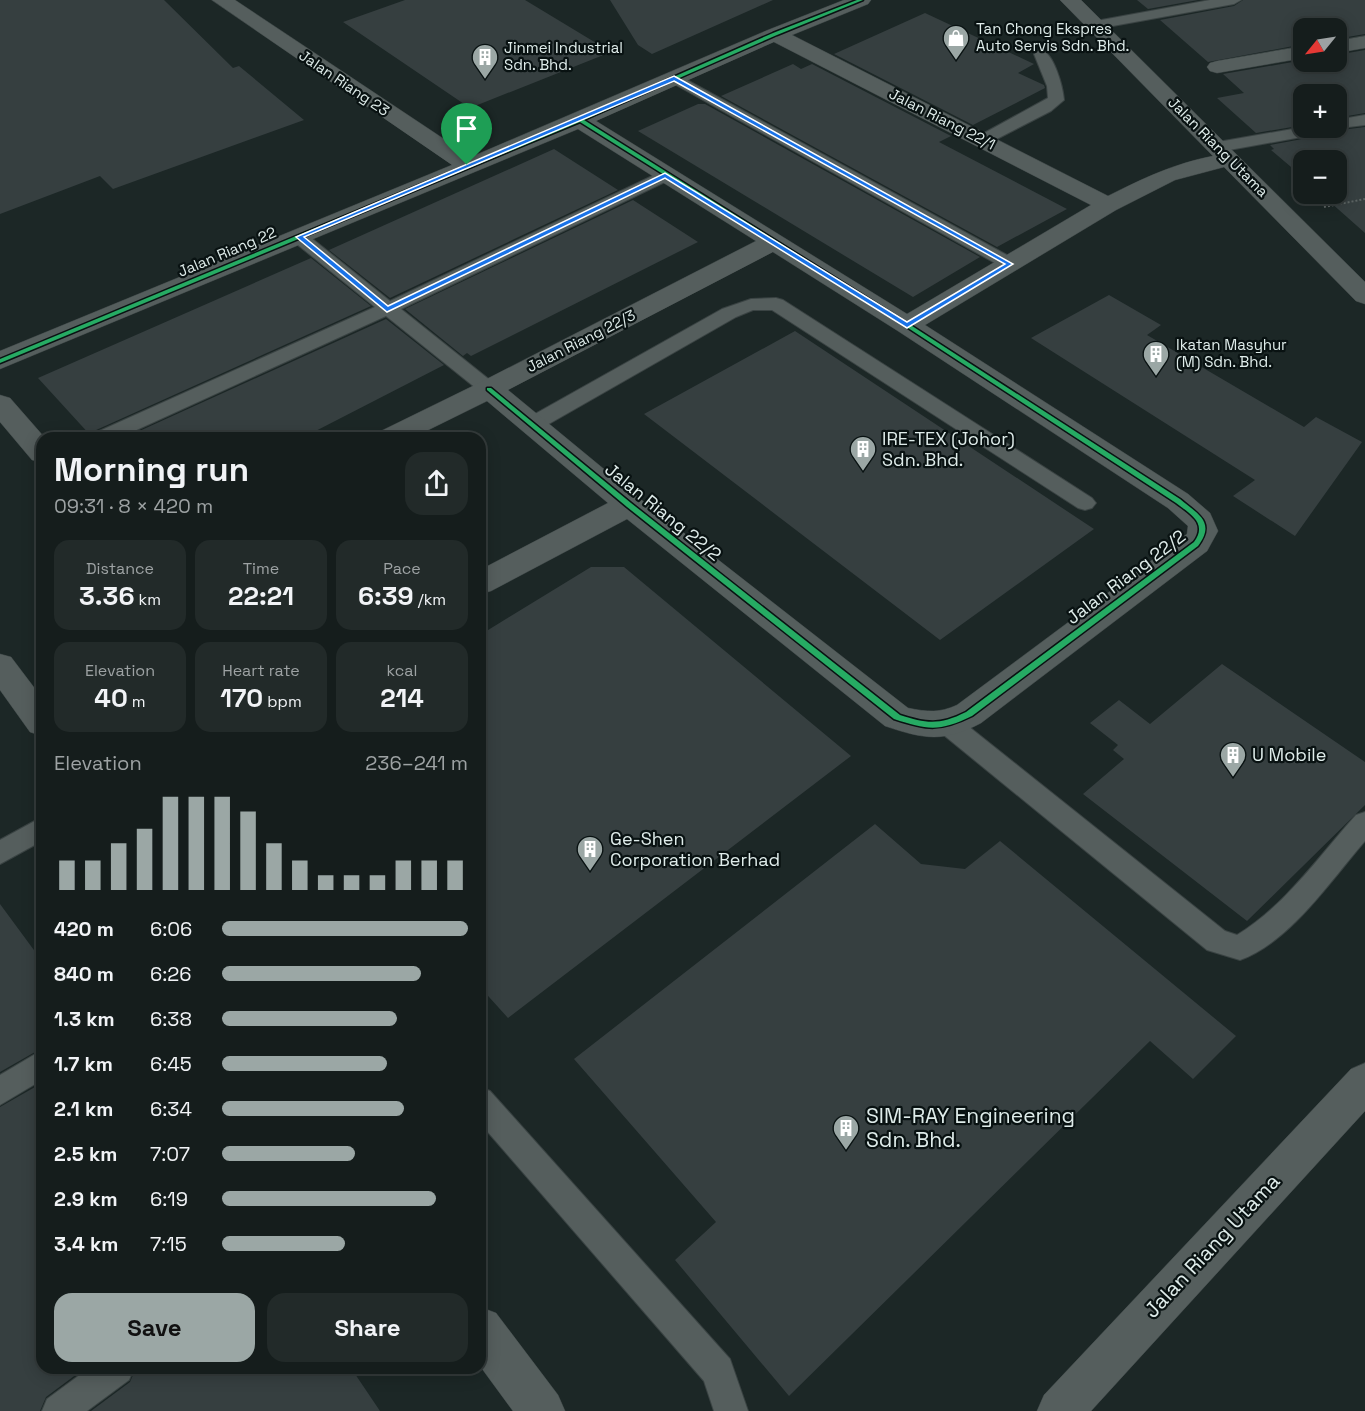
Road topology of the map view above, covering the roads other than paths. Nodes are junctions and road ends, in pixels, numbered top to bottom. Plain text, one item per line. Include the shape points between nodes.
1 (861, 0) edge
2 (1070, 0) edge
3 (1234, 0) edge
4 (228, 1) edge
5 (1096, 25) junction
6 (775, 34) junction
7 (1365, 42) edge
8 (1347, 45) edge
9 (1041, 54) dead end
10 (1293, 54) edge
11 (1217, 67) dead end
12 (674, 78) junction
13 (580, 120) junction
14 (1365, 120) edge
15 (1347, 123) edge
16 (1293, 136) edge
17 (983, 140) junction
18 (1224, 153) junction
19 (467, 165) junction
20 (665, 175) junction
21 (1108, 206) junction
22 (299, 237) junction
23 (773, 242) junction
24 (1010, 264) junction
25 (1365, 296) edge
26 (387, 309) junction
27 (907, 326) junction
28 (0, 361) edge
29 (489, 389) junction
30 (0, 404) edge
31 (533, 424) junction
32 (115, 432) edge
33 (401, 432) edge
34 (36, 446) edge
35 (1085, 503) dead end
36 (630, 506) junction
37 (486, 580) edge
38 (0, 666) edge
39 (36, 715) edge
40 (949, 725) junction
41 (1365, 823) edge
42 (36, 832) edge
43 (0, 853) edge
44 (36, 1068) edge
45 (1365, 1082) edge
46 (0, 1091) edge
47 (486, 1108) edge
48 (486, 1337) edge
49 (109, 1374) edge
50 (59, 1411) edge
51 (542, 1411) edge
52 (731, 1411) edge
53 (1060, 1411) edge

1 - 6 street, Jalan Riang 22
2 - 5 street, Jalan Riang Utama
3 - 5 lane
4 - 19 street, Jalan Riang 23
5 - 18 street, Jalan Riang Utama
6 - 12 street, Jalan Riang 22
6 - 17 street, Jalan Riang 22/1
7 - 8 street
9 - 17 lane via 1055,86 1056,100
10 - 11 street
12 - 13 street, Jalan Riang 22
12 - 24 lane
13 - 19 street, Jalan Riang 22
13 - 20 street, Jalan Riang 22/2
14 - 15 lane
16 - 18 lane
17 - 21 street, Jalan Riang 22/1
18 - 21 street via 1167,175
18 - 25 street, Jalan Riang Utama
19 - 22 street, Jalan Riang 22
20 - 23 street, Jalan Riang 22/2
20 - 26 lane
21 - 24 street
22 - 26 lane, Jalan Riang 22/2
22 - 28 street, Jalan Riang 22
23 - 27 street, Jalan Riang 22/2
23 - 29 street, Jalan Riang 22/3
24 - 27 street
26 - 29 lane, Jalan Riang 22/2
26 - 32 lane
27 - 40 street, Jalan Riang 22/2 via 1178,501 1205,529 1196,544
29 - 31 street, Jalan Riang 22/2
29 - 33 street, Jalan Riang 22/3
30 - 34 street
31 - 35 lane via 729,313 751,305 776,304
31 - 36 street, Jalan Riang 22/2
36 - 37 street
36 - 40 street, Jalan Riang 22/2 via 897,717 924,726
38 - 39 street
40 - 41 lane via 1217,940 1240,948 1282,916
42 - 43 lane
44 - 46 lane
45 - 53 street, Jalan Riang Utama
47 - 52 lane via 718,1371
48 - 51 street
49 - 50 lane

